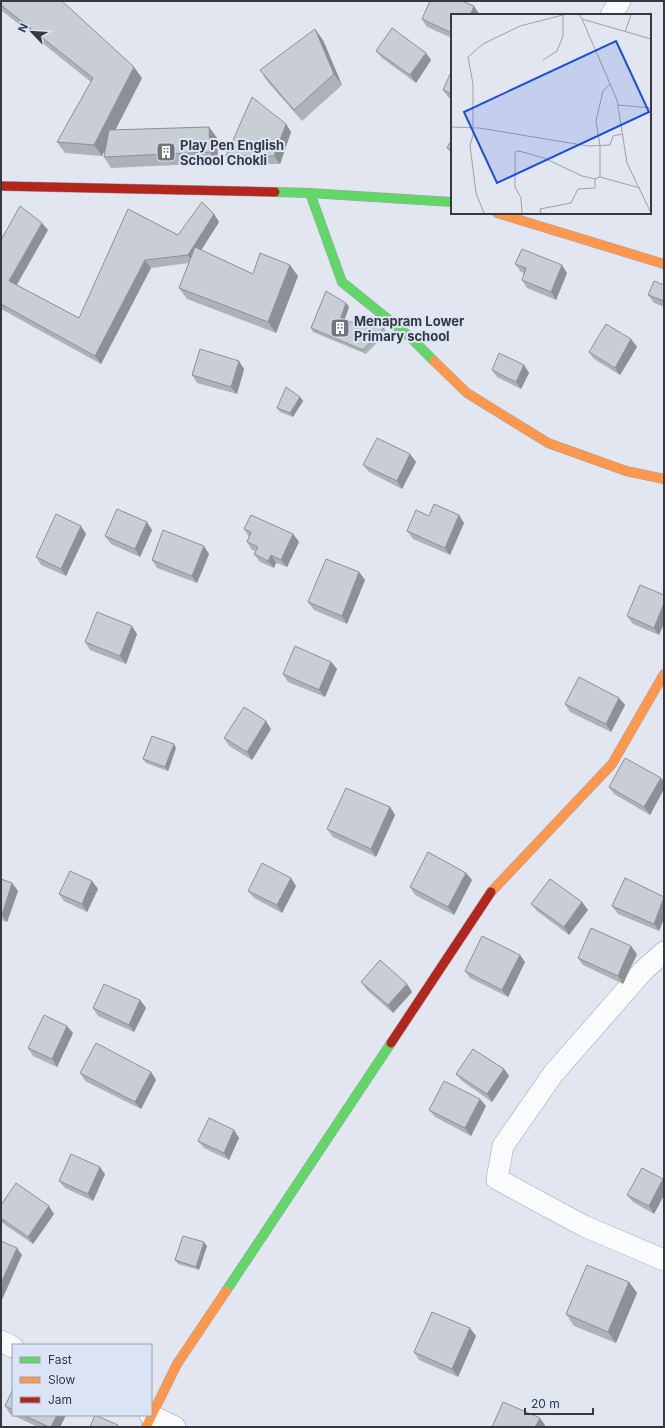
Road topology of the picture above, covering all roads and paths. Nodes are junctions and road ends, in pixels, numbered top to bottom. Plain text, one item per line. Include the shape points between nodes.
1 (620, 1) edge
2 (613, 14) edge
3 (1, 186) edge
4 (310, 193) junction
5 (451, 202) edge
6 (501, 214) edge
7 (664, 264) edge
8 (664, 479) edge
9 (664, 674) edge
10 (664, 952) edge
11 (664, 1260) edge
12 (1, 1342) edge
13 (12, 1347) edge
14 (152, 1413) edge
15 (149, 1419) edge
16 (175, 1427) edge

1 - 2 street
3 - 4 street
4 - 5 street
4 - 8 street via 342,282 410,337 467,393 548,443 626,471
6 - 7 street
9 - 14 street via 612,764 493,889 177,1364
10 - 11 street via 643,971 553,1074 503,1146 497,1179 584,1226
12 - 13 street
15 - 16 street

